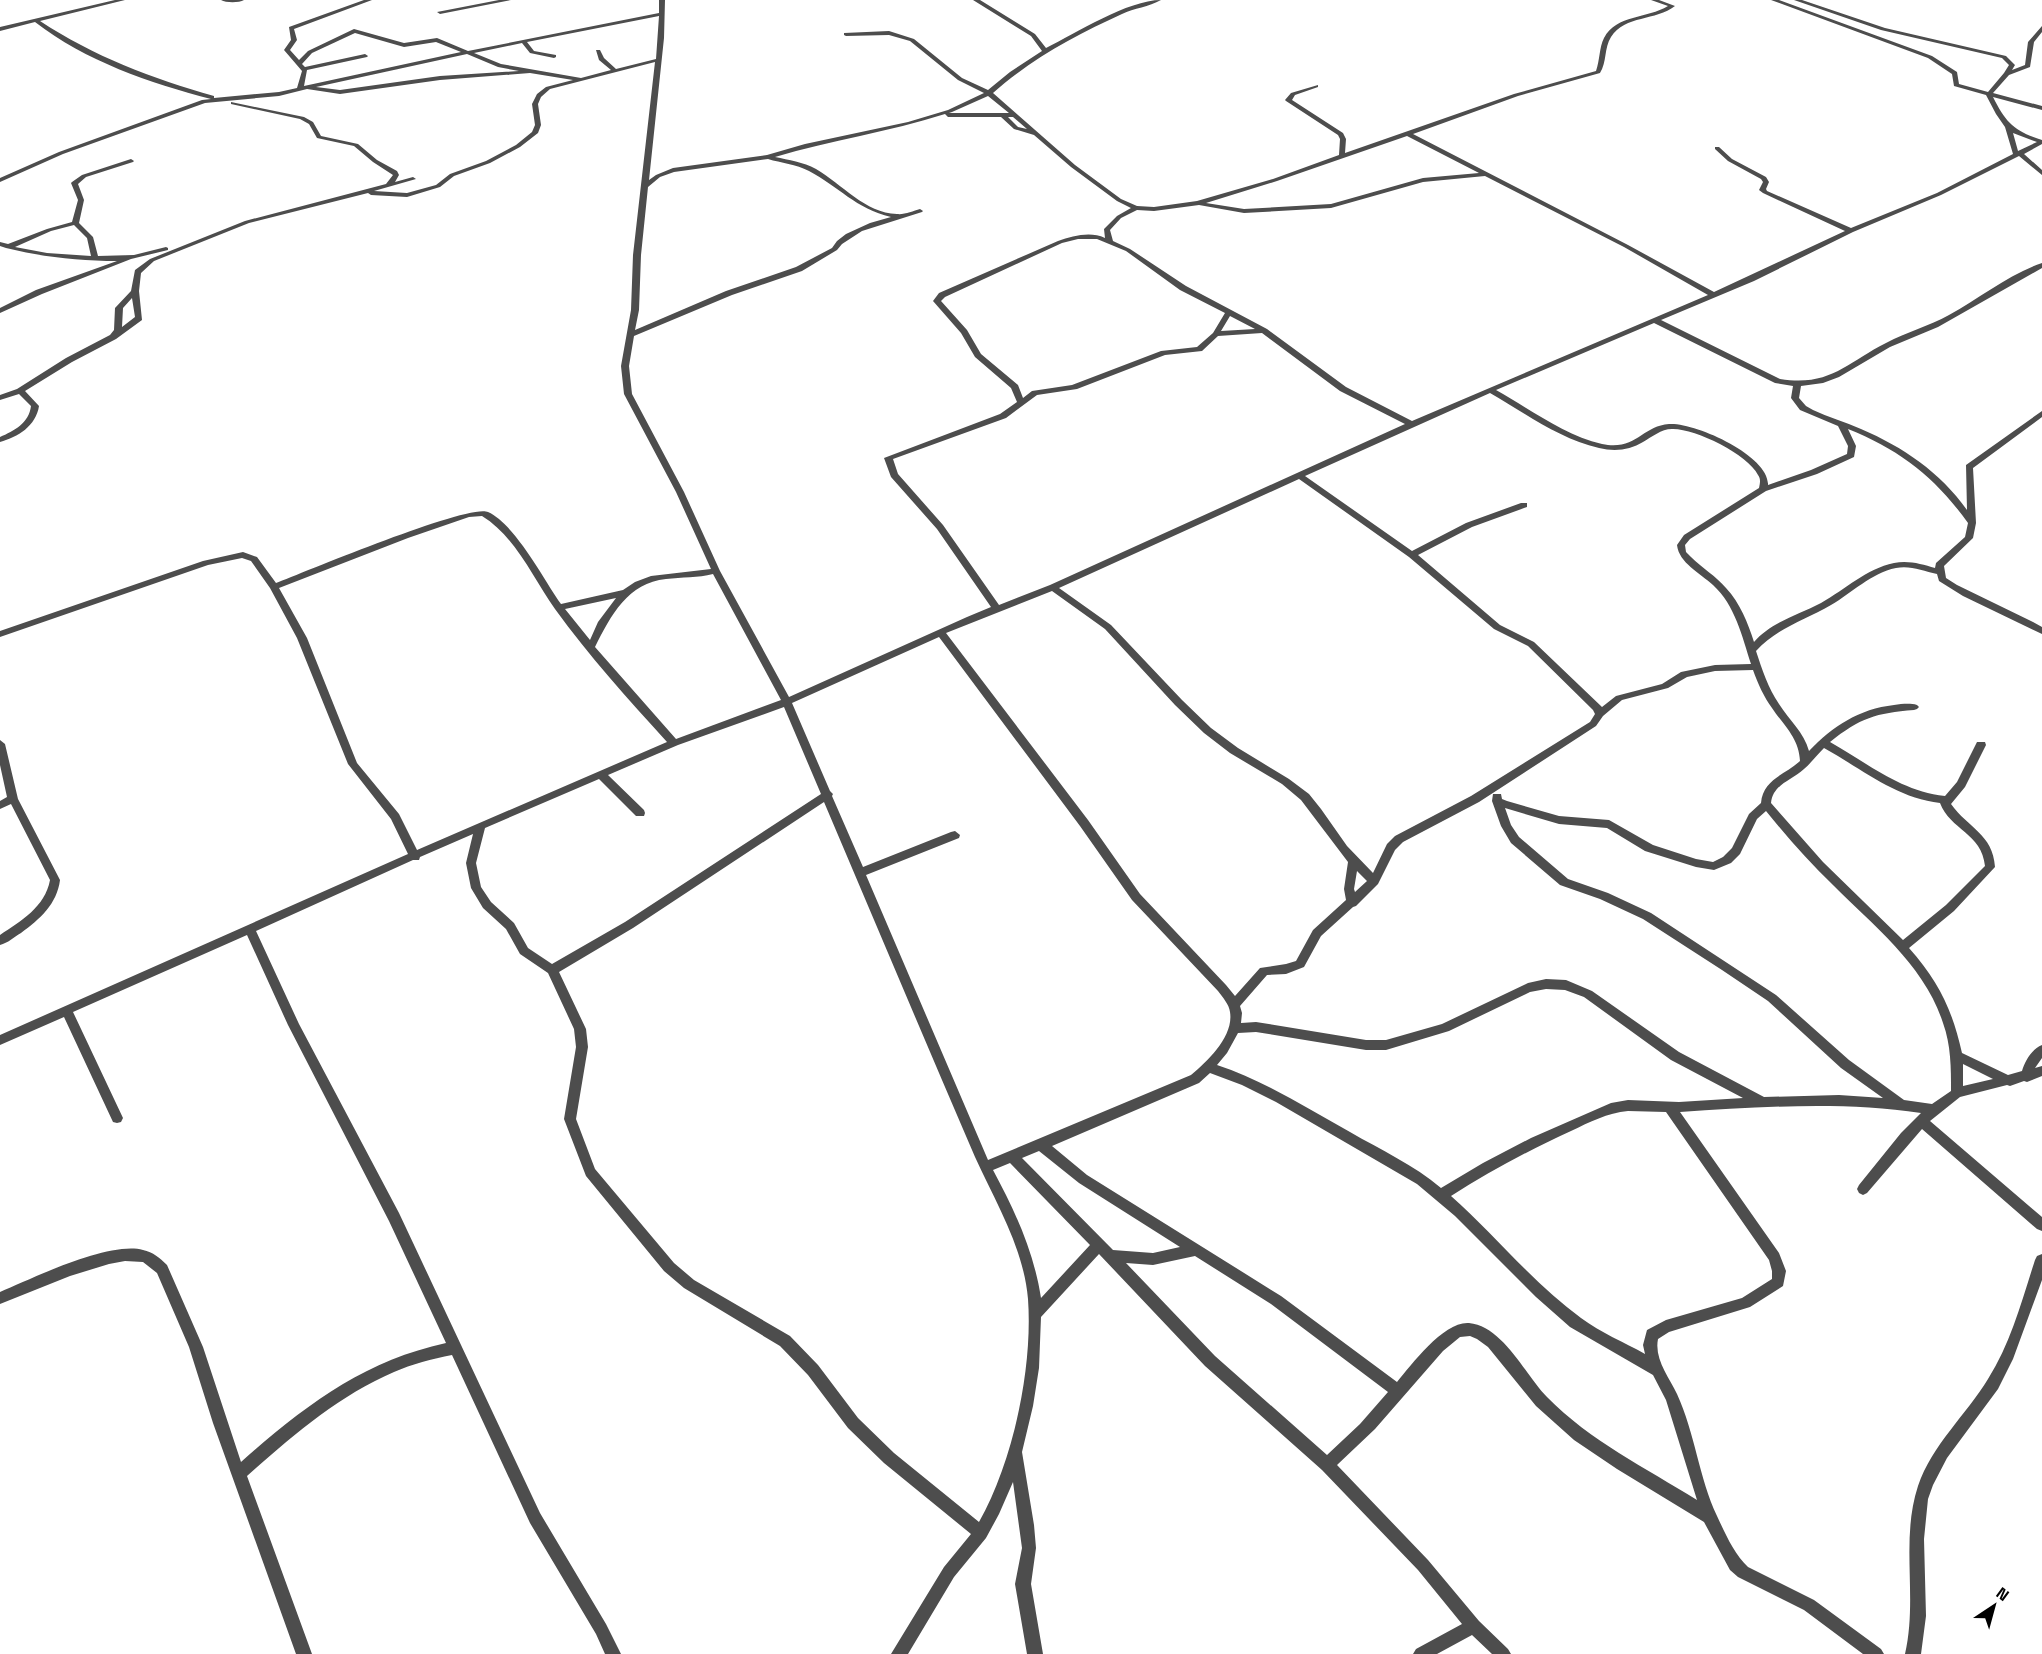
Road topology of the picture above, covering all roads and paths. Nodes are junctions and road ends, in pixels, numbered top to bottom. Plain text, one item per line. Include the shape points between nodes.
1 (111, 0) edge
2 (122, 0) edge
3 (224, 0) edge
4 (241, 0) edge
5 (508, 0) edge
6 (662, 0) edge
7 (976, 0) edge
8 (1158, 0) edge
9 (1654, 0) edge
10 (1774, 0) edge
11 (1797, 0) edge
12 (365, 1) edge
13 (487, 2) edge
14 (104, 5) junction
15 (440, 12) dead end
16 (662, 14) junction
17 (37, 22) junction
18 (2042, 28) edge
19 (0, 29) edge
20 (846, 34) dead end
21 (523, 41) junction
22 (1949, 43) junction
23 (598, 51) dead end
24 (1045, 51) junction
25 (469, 52) junction
26 (365, 56) dead end
27 (554, 57) dead end
28 (1930, 57) junction
29 (657, 60) junction
30 (301, 67) junction
31 (614, 70) junction
32 (532, 72) junction
33 (2007, 74) junction
34 (580, 79) junction
35 (1316, 86) dead end
36 (308, 87) junction
37 (300, 89) junction
38 (989, 93) junction
39 (1989, 94) junction
40 (219, 99) junction
41 (2042, 108) edge
42 (1002, 114) junction
43 (1016, 115) junction
44 (933, 116) junction
45 (2008, 128) junction
46 (1407, 133) junction
47 (1040, 135) junction
48 (2042, 142) edge
49 (1717, 148) dead end
50 (2018, 153) junction
51 (1342, 155) junction
52 (768, 157) junction
53 (131, 161) dead end
54 (2042, 173) edge
55 (1488, 174) junction
56 (413, 179) dead end
57 (0, 180) edge
58 (389, 185) junction
59 (645, 186) junction
60 (362, 193) junction
61 (1198, 203) junction
62 (1136, 208) junction
63 (920, 211) dead end
64 (900, 216) junction
65 (75, 223) junction
66 (1851, 231) junction
67 (1110, 241) junction
68 (184, 245) junction
69 (5, 248) edge
70 (95, 257) junction
71 (133, 257) junction
72 (2040, 267) edge
73 (135, 291) junction
74 (1712, 294) junction
75 (0, 310) edge
76 (1228, 314) junction
77 (1655, 320) junction
78 (1264, 331) junction
79 (1216, 334) junction
80 (630, 335) junction
81 (113, 337) junction
82 (1797, 386) junction
83 (1491, 390) junction
84 (20, 391) junction
85 (0, 398) edge
86 (1022, 402) junction
87 (2042, 413) edge
88 (1412, 424) junction
89 (1841, 424) junction
90 (0, 440) edge
91 (1299, 475) junction
92 (1763, 489) junction
93 (1524, 505) dead end
94 (1972, 523) junction
95 (1412, 555) junction
96 (716, 571) junction
97 (1938, 572) junction
98 (274, 587) junction
99 (1053, 587) junction
100 (623, 593) junction
101 (559, 608) junction
102 (997, 609) junction
103 (2042, 631) edge
104 (941, 633) junction
105 (0, 634) edge
106 (591, 647) junction
107 (1753, 649) junction
108 (1757, 667) junction
109 (787, 702) junction
110 (1914, 707) dead end
111 (1600, 714) junction
112 (1823, 742) junction
113 (674, 743) junction
114 (0, 744) edge
115 (1981, 745) dead end
116 (1805, 762) junction
117 (601, 775) junction
118 (1494, 787) junction
119 (828, 794) junction
120 (13, 799) junction
121 (1946, 800) junction
122 (1497, 801) junction
123 (1766, 804) junction
124 (0, 805) edge
125 (640, 813) dead end
126 (480, 826) junction
127 (955, 836) dead end
128 (415, 857) junction
129 (1354, 860) junction
130 (859, 873) junction
131 (1374, 881) junction
132 (1352, 903) junction
133 (250, 930) junction
134 (0, 941) edge
135 (1904, 946) junction
136 (552, 970) junction
137 (1234, 1005) junction
138 (67, 1011) junction
139 (1233, 1029) junction
140 (0, 1040) edge
141 (2042, 1050) edge
142 (1957, 1056) junction
143 (1210, 1068) junction
144 (2042, 1071) edge
145 (2027, 1077) junction
146 (2010, 1081) junction
147 (1957, 1094) junction
148 (1762, 1102) junction
149 (1900, 1103) junction
150 (1669, 1107) junction
151 (1934, 1110) junction
152 (117, 1118) dead end
153 (1922, 1121) junction
154 (1041, 1145) junction
155 (1011, 1156) junction
156 (985, 1167) junction
157 (1863, 1189) dead end
158 (1441, 1195) junction
159 (2042, 1225) edge
160 (1098, 1245) junction
161 (1195, 1250) junction
162 (1110, 1256) junction
163 (2042, 1260) edge
164 (0, 1298) edge
165 (1034, 1315) junction
166 (455, 1347) junction
167 (1657, 1370) junction
168 (1400, 1392) junction
169 (1014, 1450) junction
170 (1327, 1465) junction
171 (238, 1474) junction
172 (1710, 1518) junction
173 (981, 1533) junction
174 (1474, 1626) junction
175 (304, 1654) edge
176 (613, 1654) edge
177 (899, 1654) edge
178 (1035, 1654) edge
179 (1421, 1654) edge
180 (1503, 1654) edge
181 (1876, 1654) edge
182 (1913, 1654) edge

1 - 14 street
2 - 14 street
3 - 4 street
5 - 13 street
6 - 16 street
7 - 24 street via 1033,35
8 - 24 street via 1122,12
9 - 46 street via 1672,6 1616,27 1602,50 1603,64 1598,72 1530,90
10 - 28 street
11 - 22 street via 1883,29
12 - 30 street via 293,26 294,40 286,50
13 - 15 street
14 - 17 street
16 - 21 street
16 - 29 street
17 - 19 street
17 - 40 street via 112,61
18 - 33 street via 2031,42 2028,66
20 - 38 street via 889,33 906,37 960,79
21 - 25 street
21 - 27 street via 532,52
22 - 28 street
22 - 33 street via 2004,57 2012,65
23 - 31 street via 604,63
24 - 38 street
25 - 30 street via 437,40 404,45 354,31 310,52
25 - 32 street via 495,64
25 - 36 street
26 - 30 street
28 - 39 street via 1955,73 1956,85
29 - 31 street
29 - 59 street
30 - 37 street via 306,75
31 - 34 street
32 - 34 street
32 - 36 street via 440,78 333,93
33 - 39 street
34 - 60 street via 548,88 539,96 533,112 538,125 535,133 508,153 420,192
35 - 51 street via 1293,94 1288,100 1341,134
36 - 37 street
37 - 40 street
38 - 43 street
38 - 44 street
39 - 41 street
39 - 45 street
40 - 57 street via 197,103 69,150
40 - 58 street via 302,118 314,125 319,137 356,145 395,172
42 - 43 street
42 - 44 street
42 - 47 street via 1016,128
43 - 47 street
44 - 52 street
45 - 48 street
45 - 50 street
46 - 51 street
46 - 55 street
47 - 62 street via 1081,172
48 - 50 street
49 - 66 street via 1730,160 1764,178 1765,192
50 - 54 street
50 - 66 street via 1939,194
51 - 61 street
52 - 59 street via 673,171
52 - 64 street via 815,171 864,208
53 - 65 street via 75,180 81,200
55 - 61 street via 1436,177 1331,206 1244,211
55 - 74 street
56 - 58 street
58 - 60 street
59 - 80 street
60 - 68 street via 247,222
61 - 62 street via 1170,209
62 - 67 street via 1106,230
63 - 64 street
64 - 80 street via 844,238 835,249 799,269 729,293
65 - 69 street
65 - 70 street via 90,237
66 - 74 street
67 - 76 street
67 - 86 street via 1087,236 1059,242 938,298 938,305 957,322 978,355 1015,387
68 - 71 street
68 - 73 street via 145,264 138,272
69 - 70 street
70 - 71 street
71 - 75 street
72 - 82 street via 1941,323 1885,346 1849,370 1815,384
73 - 81 street via 119,308 118,330
73 - 81 street via 140,318
74 - 77 street
76 - 78 street
76 - 79 street
77 - 82 street via 1760,373
77 - 83 street
78 - 79 street
78 - 88 street via 1343,389
79 - 86 street via 1199,350 1149,357 1074,387 1035,393
80 - 96 street via 625,366 628,394
81 - 84 street
82 - 89 street via 1795,398 1803,408
83 - 88 street
83 - 92 street via 1604,447 1637,444 1667,426 1705,434 1758,468 1763,476
84 - 85 street
84 - 90 street via 35,406 33,417 16,433
86 - 102 street via 1003,416 888,458 894,475 940,527
87 - 94 street via 1970,467
88 - 91 street
89 - 92 street via 1852,446 1851,455
89 - 94 street via 1920,463 1946,487
91 - 95 street
91 - 99 street
92 - 107 street via 1681,545 1689,562 1721,586 1729,597
93 - 95 street via 1469,525
94 - 97 street via 1969,538 1944,558
95 - 111 street via 1497,627 1531,644
96 - 100 street via 651,578
96 - 109 street
97 - 103 street via 1955,589
97 - 107 street via 1916,566 1885,568 1825,605 1778,626
98 - 101 street via 405,536 484,513 498,522
98 - 105 street via 254,559 243,555 224,558
98 - 128 street via 321,680 353,764 395,817
99 - 102 street
99 - 129 street via 1108,627 1203,727 1304,795
100 - 101 street
100 - 106 street
101 - 106 street
102 - 104 street
104 - 109 street
104 - 137 street via 1136,897
106 - 113 street
107 - 108 street
108 - 111 street via 1715,668 1684,674 1665,686 1619,698
108 - 116 street via 1772,702 1800,734
109 - 113 street
109 - 119 street
110 - 112 street via 1861,714
111 - 118 street via 1593,724
112 - 116 street
112 - 121 street via 1896,788
113 - 117 street
114 - 120 street
115 - 121 street via 1956,792
116 - 123 street via 1768,790
117 - 125 street
117 - 126 street
118 - 122 street
118 - 131 street via 1399,839
119 - 130 street
119 - 136 street via 629,925
120 - 124 street
120 - 134 street via 55,880 55,891 24,924
121 - 135 street via 1948,810 1984,842 1991,855 1990,867 1950,908
122 - 123 street via 1559,820 1609,824 1649,848 1714,866 1736,851 1753,817
122 - 149 street via 1515,840 1564,882 1647,916 1736,973 1772,998 1845,1064
123 - 135 street via 1827,874
126 - 128 street
126 - 136 street via 471,863 476,888 487,905 510,926 524,951
127 - 130 street
128 - 133 street
129 - 131 street
129 - 132 street via 1348,889
130 - 156 street
131 - 132 street
132 - 137 street via 1317,933 1300,964 1264,971
133 - 138 street
133 - 166 street
135 - 142 street via 1939,997
136 - 173 street via 582,1037 570,1119 590,1172 669,1267 689,1284 785,1341 860,1430
137 - 139 street
138 - 140 street
138 - 152 street
139 - 143 street
139 - 148 street via 1256,1027 1386,1045 1444,1028 1528,988 1566,985 1588,994 1675,1056
141 - 145 street via 2030,1064
142 - 146 street
142 - 147 street
143 - 154 street via 1178,1088
143 - 158 street via 1287,1102
144 - 145 street
145 - 146 street
146 - 147 street
147 - 151 street
148 - 149 street via 1852,1099
148 - 150 street
149 - 151 street
150 - 158 street via 1610,1108 1497,1161
150 - 167 street via 1774,1257 1779,1271 1778,1281 1745,1303 1657,1330 1650,1345
151 - 153 street
153 - 157 street
153 - 159 street
154 - 155 street
154 - 161 street via 1083,1179
155 - 156 street
155 - 160 street
156 - 165 street via 1030,1272
158 - 167 street via 1575,1322
160 - 162 street
160 - 165 street
161 - 162 street via 1153,1259
161 - 168 street via 1276,1300
162 - 170 street via 1210,1361
163 - 182 street via 1995,1381 1933,1467 1921,1499 1915,1545 1919,1615
164 - 171 street via 120,1256 138,1254 153,1259 173,1291 196,1347
165 - 169 street via 1030,1390
166 - 171 street via 411,1356 338,1394 311,1411
166 - 176 street via 536,1518
167 - 172 street via 1672,1398
168 - 170 street
168 - 172 street via 1451,1336 1467,1330 1478,1332 1502,1351 1540,1401 1578,1435
169 - 173 street via 1001,1493
169 - 178 street via 1027,1524 1029,1548 1023,1584
170 - 174 street via 1423,1565
171 - 175 street
172 - 181 street via 1727,1553 1743,1572 1809,1605
173 - 177 street via 949,1572
174 - 179 street
174 - 180 street

